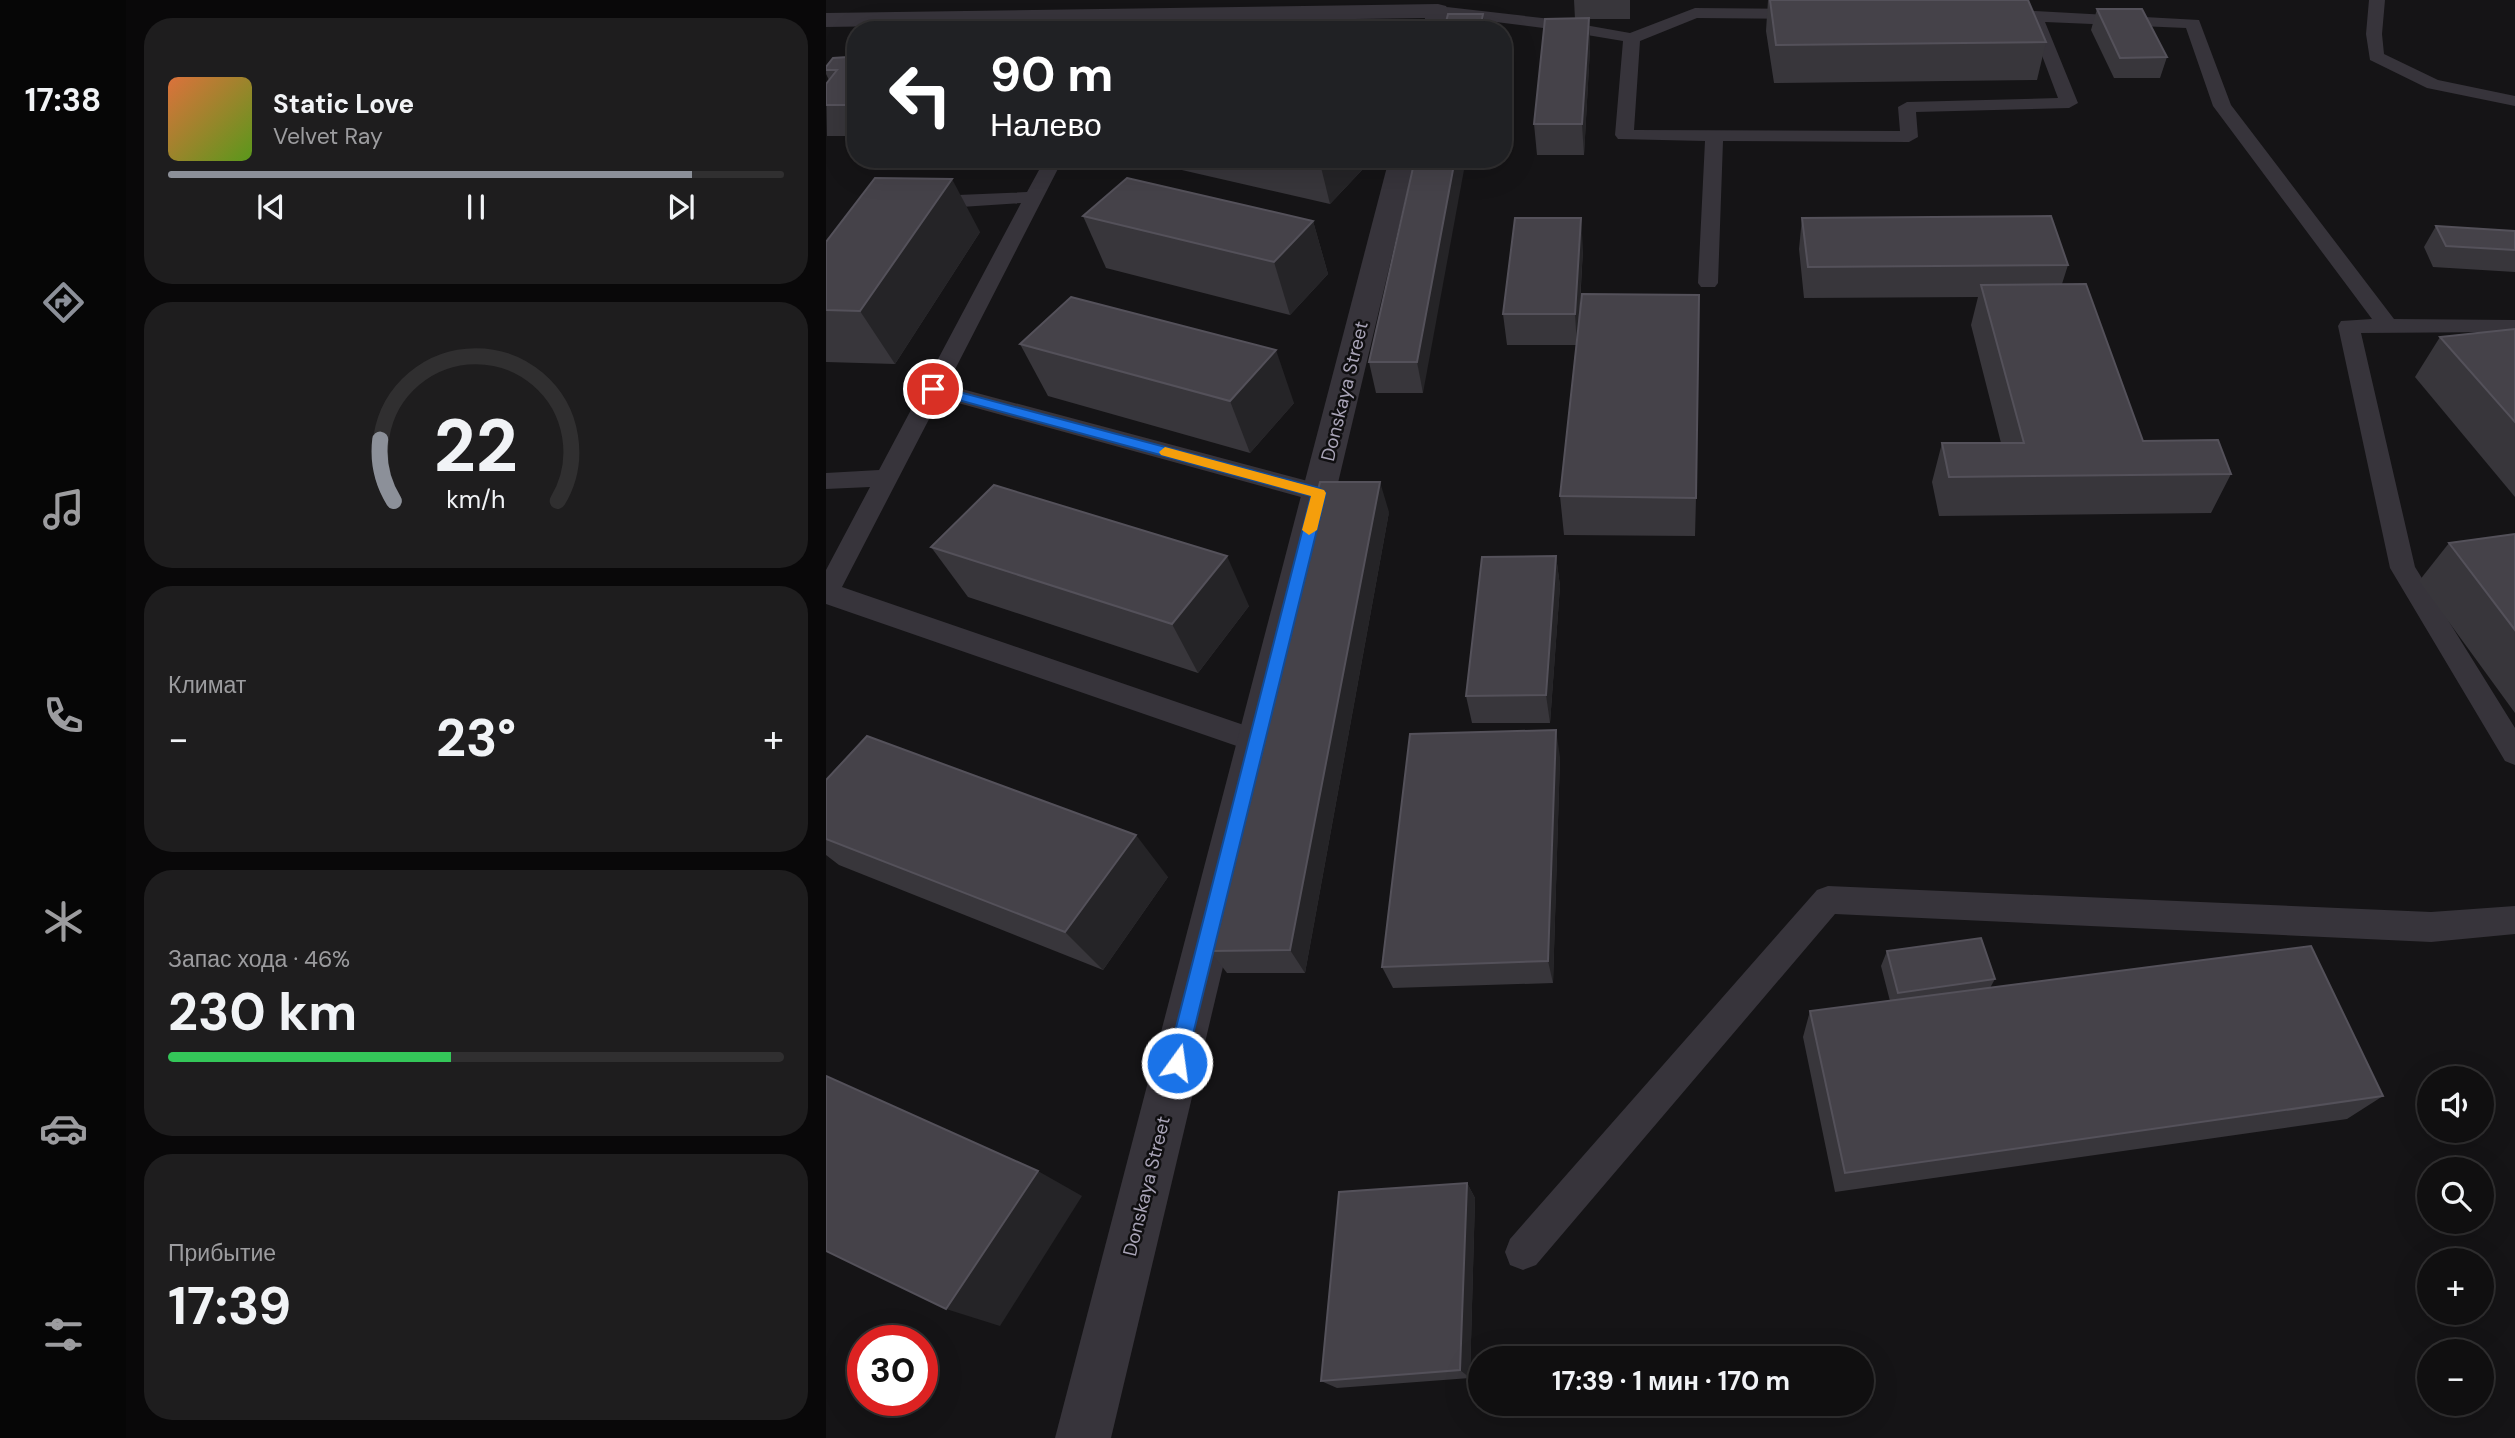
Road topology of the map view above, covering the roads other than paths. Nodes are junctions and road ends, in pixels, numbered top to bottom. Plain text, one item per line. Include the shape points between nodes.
1 (2377, 0) edge
2 (1336, 6) edge
3 (1818, 14) edge
4 (1203, 15) junction
5 (1981, 15) edge
6 (2035, 16) junction
7 (826, 20) edge
8 (1195, 21) edge
9 (1436, 21) edge
10 (1512, 23) edge
11 (1632, 38) junction
12 (2515, 101) edge
13 (1714, 135) junction
14 (1049, 168) edge
15 (1400, 168) edge
16 (1034, 197) junction
17 (907, 222) edge
18 (1708, 283) dead end
19 (2388, 326) junction
20 (2515, 333) edge
21 (933, 389) junction
22 (887, 478) junction
23 (826, 481) edge
24 (1319, 493) junction
25 (827, 593) edge
26 (1257, 741) junction
27 (2515, 752) edge
28 (2515, 920) edge
29 (1523, 1252) dead end
30 (1083, 1438) edge

1 - 12 lane via 2376,56 2433,84
2 - 4 street
2 - 9 street
3 - 11 lane via 1695,13
4 - 7 street
4 - 8 lane
5 - 6 lane
6 - 13 lane via 2069,103 1907,107 1909,136
6 - 19 lane via 2193,23 2222,106
10 - 11 lane via 1551,24
11 - 13 lane via 1624,135
13 - 18 lane
14 - 16 lane
15 - 24 street, Donskaya Street
16 - 17 lane via 958,201
16 - 21 lane
19 - 20 lane via 2508,326
19 - 27 lane via 2349,326 2403,568
21 - 22 lane
21 - 24 lane
22 - 23 lane
22 - 25 lane
24 - 26 street, Donskaya Street
25 - 26 lane
26 - 30 street, Donskaya Street
28 - 29 lane via 2431,928 1828,900

